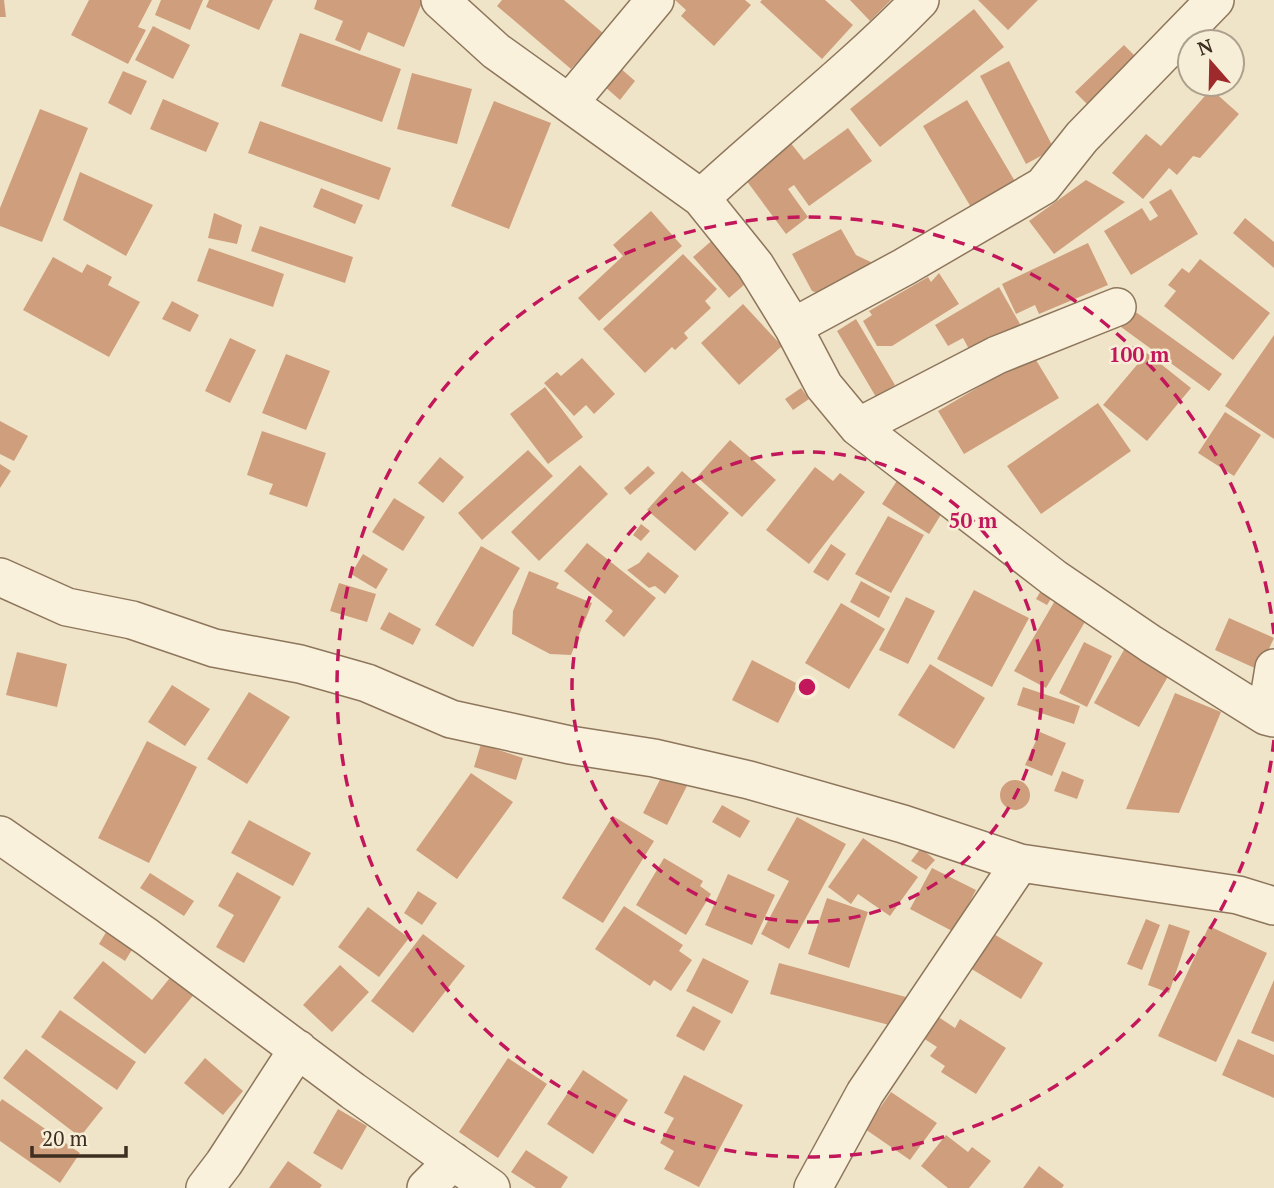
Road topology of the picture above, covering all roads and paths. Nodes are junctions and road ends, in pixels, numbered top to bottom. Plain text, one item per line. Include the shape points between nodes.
1 (440, 0) edge
2 (655, 0) edge
3 (920, 0) edge
4 (1215, 0) edge
5 (569, 103) junction
6 (701, 198) junction
7 (1117, 307) dead end
8 (793, 327) junction
9 (858, 427) junction
10 (0, 577) edge
11 (1274, 668) edge
12 (1270, 717) edge
13 (0, 835) edge
14 (1020, 863) junction
15 (1274, 906) edge
16 (298, 1049) junction
17 (453, 1161) junction
18 (205, 1188) edge
19 (426, 1188) edge
20 (491, 1188) edge
21 (813, 1188) edge

1 - 5 street via 496,51
2 - 5 street
3 - 6 street via 876,45
4 - 8 street via 1082,137 1043,186
5 - 6 street
6 - 8 street via 755,265
7 - 9 street via 997,355
8 - 9 street via 824,386
9 - 12 street via 1054,578
10 - 14 street via 67,607 132,620 214,649 300,664 367,683 451,719 749,780
11 - 12 street
13 - 16 street
14 - 15 street via 1238,895
14 - 21 street via 865,1093
16 - 17 street
16 - 18 street
17 - 19 street
17 - 20 street

